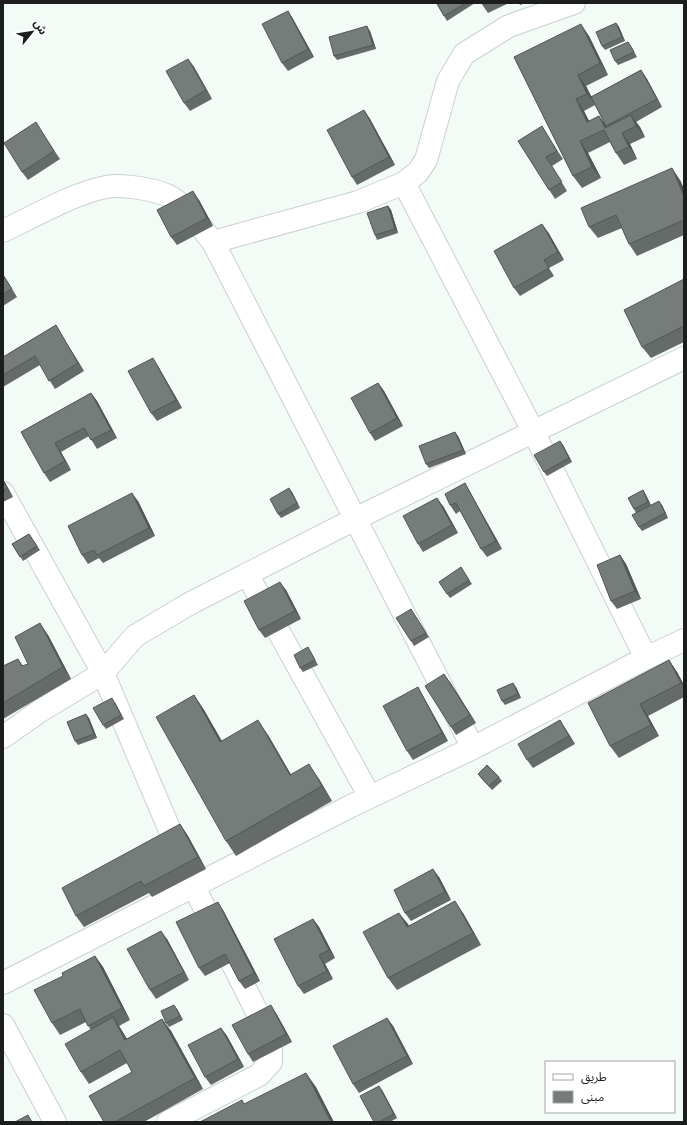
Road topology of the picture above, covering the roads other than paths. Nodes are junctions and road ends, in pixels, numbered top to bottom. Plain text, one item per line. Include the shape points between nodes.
1 (574, 3) edge
2 (404, 183) junction
3 (3, 231) edge
4 (213, 242) junction
5 (684, 358) edge
6 (534, 431) junction
7 (3, 493) edge
8 (355, 519) junction
9 (247, 574) junction
10 (684, 640) edge
11 (646, 658) junction
12 (103, 674) junction
13 (3, 737) edge
14 (473, 748) junction
15 (370, 797) junction
16 (194, 887) junction
17 (3, 983) edge
18 (3, 1025) edge
19 (55, 1122) edge
20 (168, 1122) edge

1 - 2 street via 509,26 464,54 448,81 426,160 418,172
2 - 4 street via 358,202
2 - 6 street
3 - 4 street via 69,200 107,187 140,187 169,197 194,218
4 - 8 street
5 - 6 street
6 - 8 street
6 - 11 street
7 - 12 street
8 - 9 street
8 - 14 street
9 - 12 street via 188,604 135,636
9 - 15 street
10 - 11 street
11 - 14 street
12 - 13 street via 40,711
12 - 16 street
14 - 15 street
15 - 16 street
16 - 17 street
16 - 20 street via 271,1040 271,1062 259,1075
18 - 19 street

